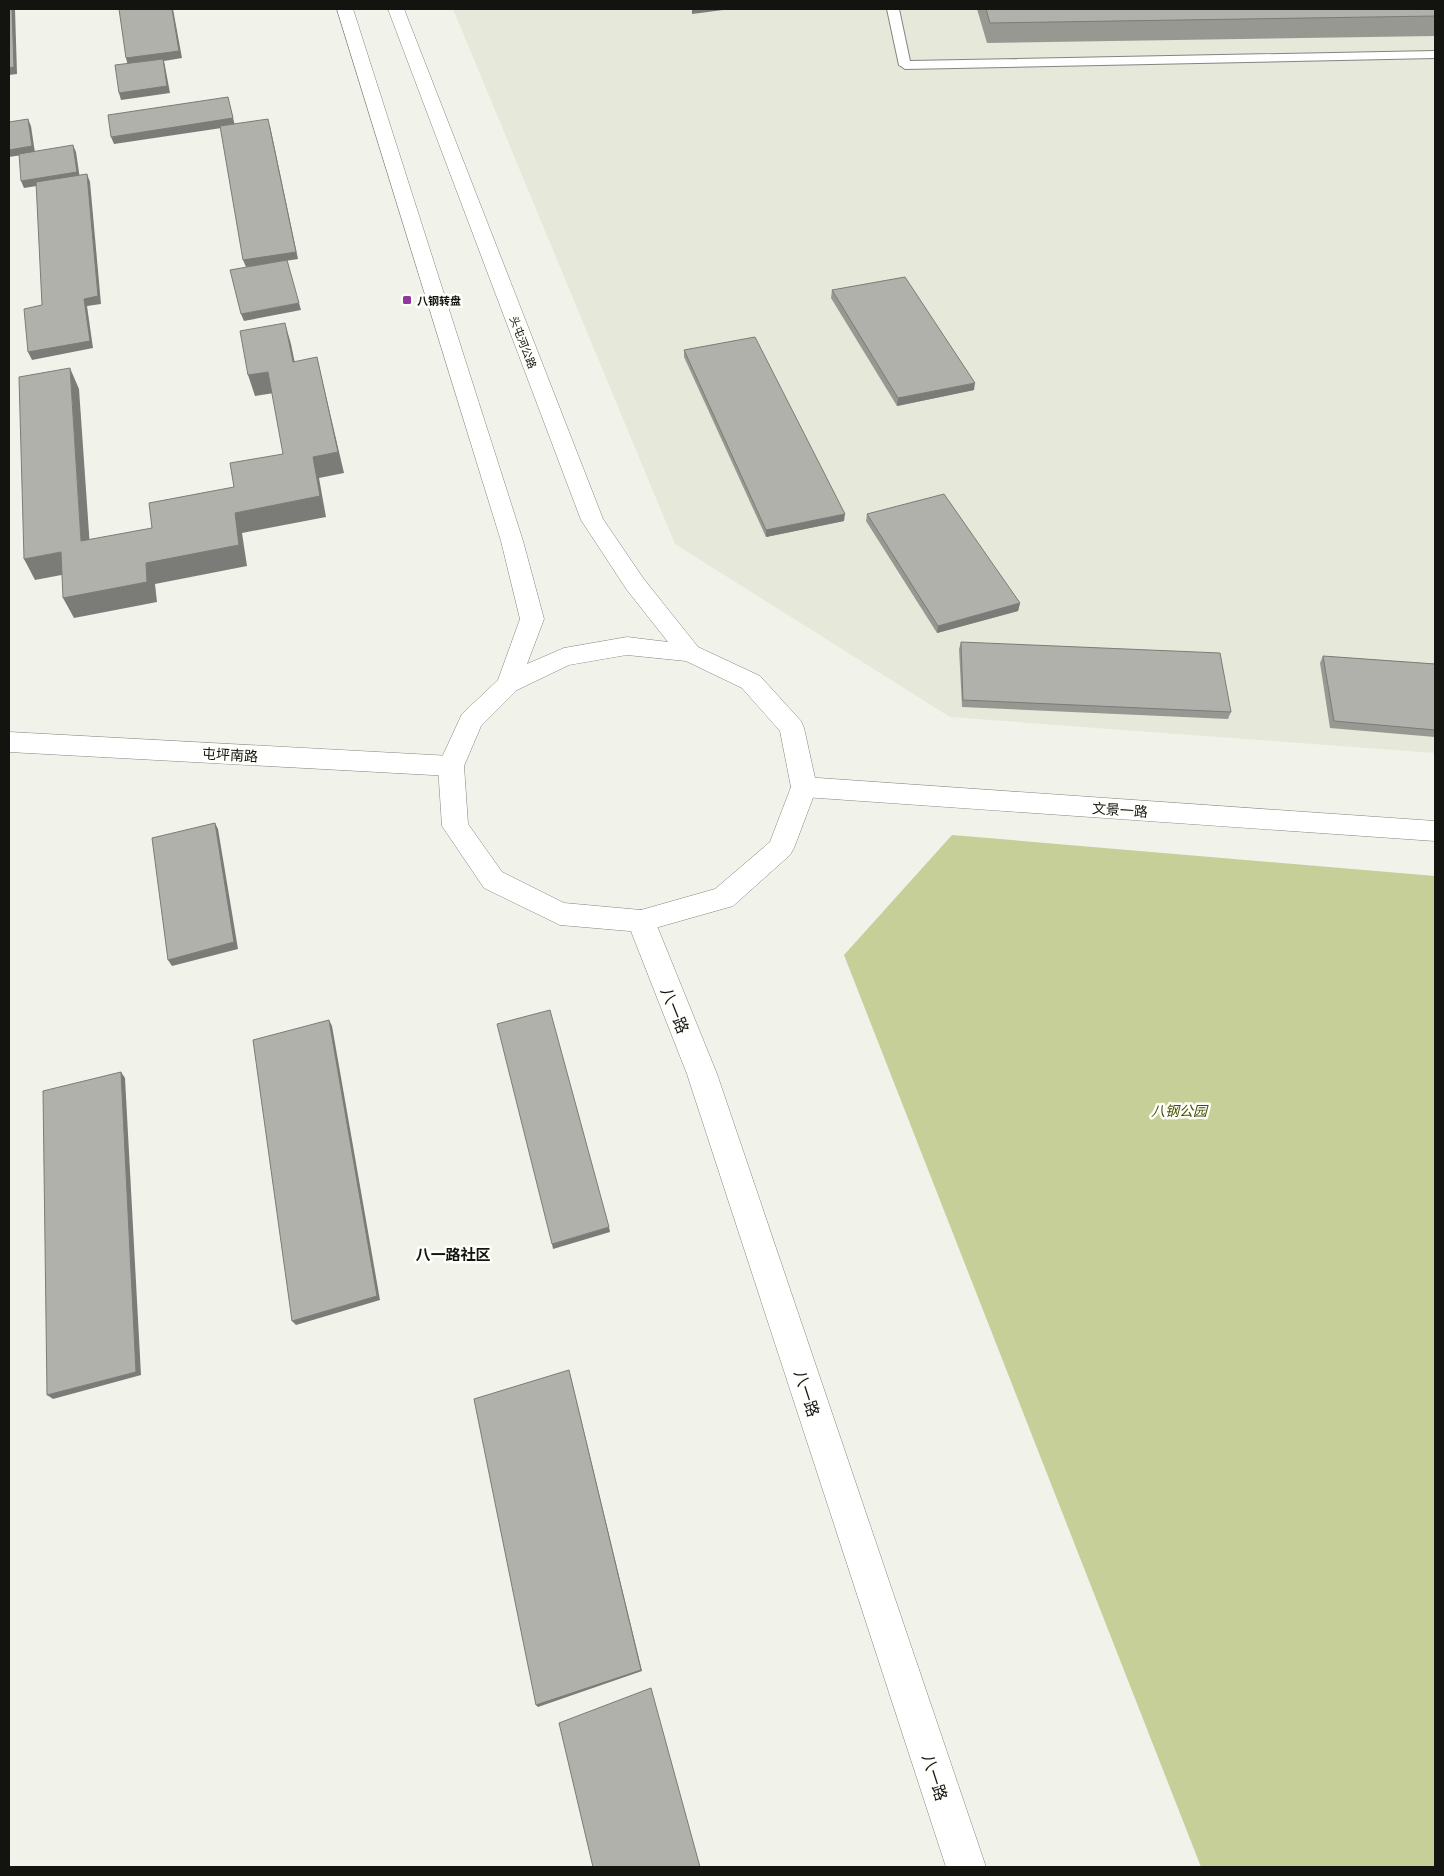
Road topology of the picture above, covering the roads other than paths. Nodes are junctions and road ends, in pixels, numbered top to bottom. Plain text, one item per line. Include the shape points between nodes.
1 (345, 9) edge
2 (396, 9) edge
3 (893, 9) edge
4 (1435, 55) edge
5 (690, 653) junction
6 (508, 684) junction
7 (9, 742) edge
8 (451, 766) junction
9 (804, 787) junction
10 (1435, 830) edge
11 (641, 921) junction
12 (966, 1867) edge

1 - 6 main road via 512,541 532,619
2 - 5 main road, 头屯河公路 via 592,520 635,584
3 - 4 lane via 905,65
5 - 6 main road via 627,646 564,657
5 - 9 main road via 751,682 792,728
6 - 8 main road via 471,721
7 - 8 main road, 屯坪南路
8 - 11 main road via 455,826 493,880 560,914
9 - 10 main road, 文景一路
9 - 11 main road via 781,848 723,898
11 - 12 main road, 八一路 via 702,1074

